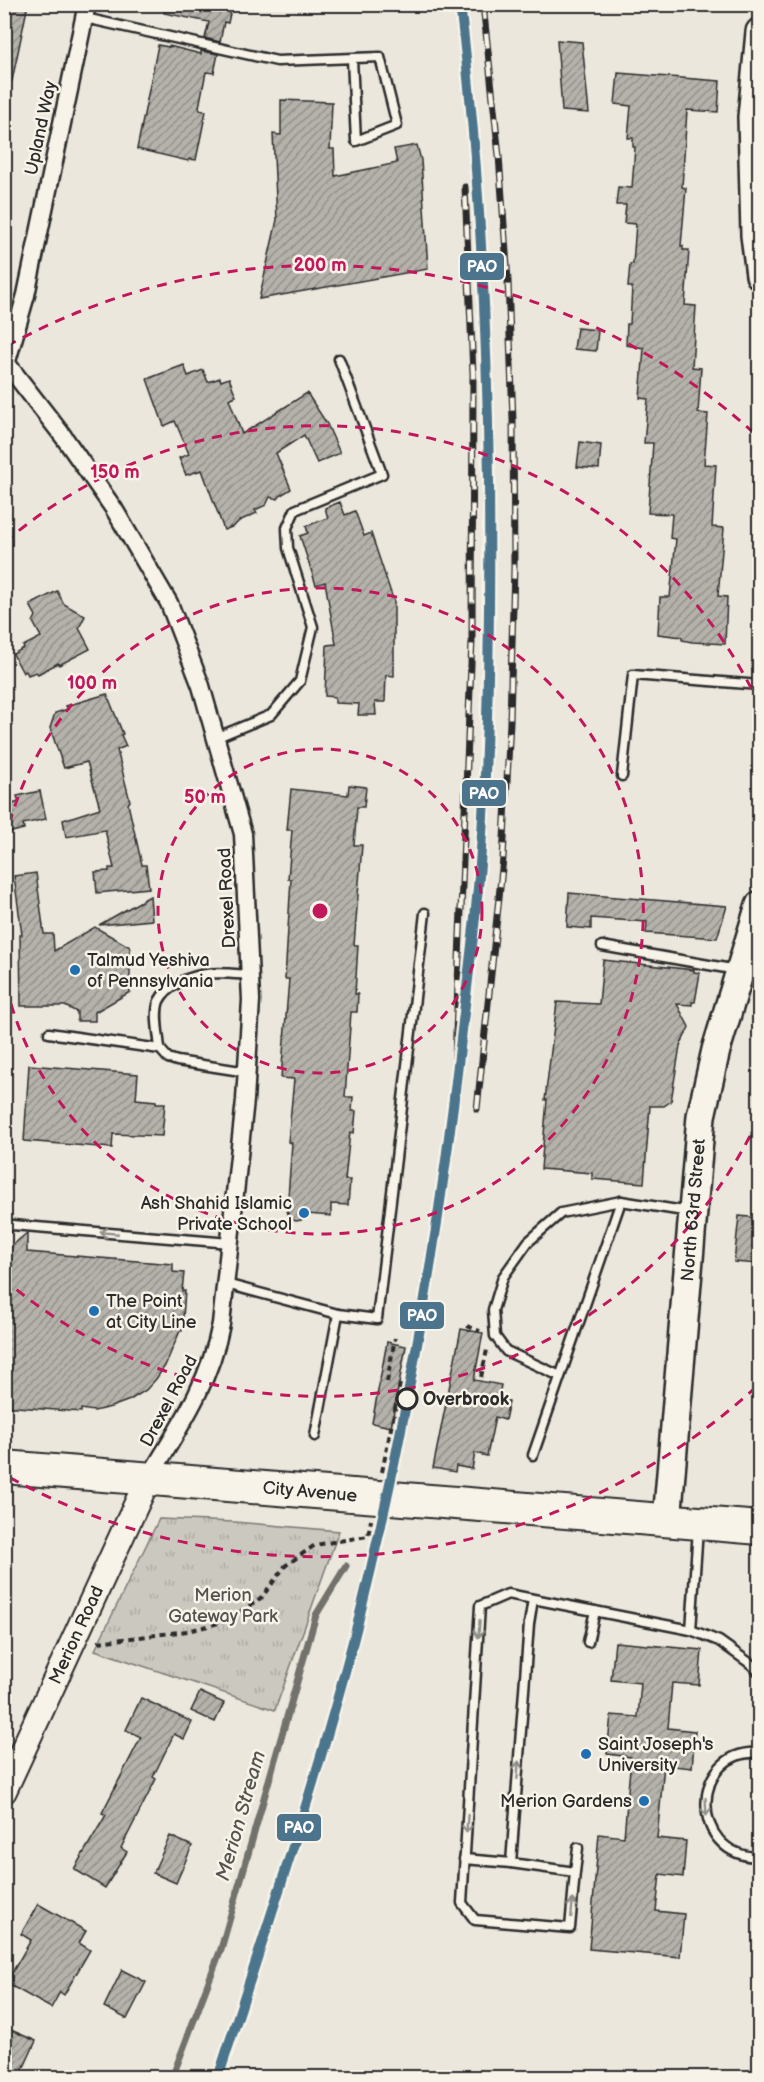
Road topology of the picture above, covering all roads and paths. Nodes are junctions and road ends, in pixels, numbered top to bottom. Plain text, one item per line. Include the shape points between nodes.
1 (86, 11) edge
2 (759, 32) edge
3 (352, 58) junction
4 (759, 275) edge
5 (339, 359) dead end
6 (5, 362) edge
7 (759, 685) edge
8 (215, 738) junction
9 (622, 776) dead end
10 (425, 913) dead end
11 (758, 920) edge
12 (602, 946) dead end
13 (741, 970) junction
14 (250, 975) junction
15 (49, 1033) dead end
16 (160, 1049) junction
17 (247, 1072) junction
18 (621, 1201) junction
19 (693, 1213) junction
20 (4, 1230) edge
21 (230, 1243) junction
22 (226, 1284) junction
23 (338, 1314) junction
24 (395, 1338) dead end
25 (488, 1345) dead end
26 (560, 1376) junction
27 (482, 1377) dead end
28 (387, 1382) dead end
29 (400, 1384) dead end
30 (315, 1436) dead end
31 (532, 1455) dead end
32 (4, 1467) edge
33 (380, 1478) dead end
34 (148, 1479) junction
35 (363, 1504) junction
36 (667, 1521) junction
37 (699, 1523) junction
38 (759, 1528) edge
39 (533, 1599) junction
40 (595, 1611) junction
41 (691, 1630) junction
42 (73, 1642) junction
43 (588, 1642) dead end
44 (759, 1673) edge
45 (759, 1753) edge
46 (4, 1791) edge
47 (578, 1848) dead end
48 (759, 1857) edge
49 (464, 1859) junction
50 (511, 1863) junction
51 (575, 1872) junction

1 - 3 lane via 277,61
1 - 6 street, Upland Way via 26,295
2 - 4 main road via 752,117
3 - 3 lane via 380,57 397,125 356,141
5 - 8 lane via 382,474 295,510 287,528 288,548 313,627 300,681 271,715
6 - 8 street, Drexel Road via 114,509 169,603 201,686
7 - 9 lane via 633,675
8 - 14 street, Drexel Road via 243,834
10 - 23 lane via 377,1319
11 - 13 main road, North 63rd Street
12 - 13 lane
13 - 19 main road, North 63rd Street via 701,1116
14 - 16 lane via 205,973 174,985 159,1002
14 - 17 street, Drexel Road
15 - 16 lane
16 - 17 lane via 177,1061
17 - 21 street, Drexel Road
18 - 19 lane
18 - 26 lane
18 - 26 lane via 561,1214 528,1242 503,1277 493,1310 495,1336 506,1351
19 - 36 main road, North 63rd Street
21 -> 20 lane via 12,1225
21 - 22 street, Drexel Road
22 - 23 lane
22 - 34 street, Drexel Road via 218,1340 208,1373
23 - 30 lane
24 - 28 path
25 - 27 path
26 - 31 lane
29 - 33 path
32 - 34 highway, City Avenue
34 - 35 highway, City Avenue
34 - 42 street, Merion Road
35 - 36 highway, City Avenue, bridge via 456,1503
35 - 42 path via 368,1536 315,1545 285,1566 262,1597 227,1621 188,1631 109,1642
36 - 37 highway, City Avenue
37 - 38 highway, City Avenue
37 - 41 lane
39 - 40 lane
39 -> 49 lane via 508,1594 480,1606
50 -> 39 lane
40 - 41 lane
40 - 43 lane
41 - 44 lane via 719,1641
42 - 46 street, Merion Road
45 -> 48 lane via 735,1757 720,1768 709,1783 705,1812 718,1841 739,1854
47 - 51 lane
49 - 50 lane
49 -> 51 lane via 462,1903 475,1920 570,1928
50 - 51 lane

